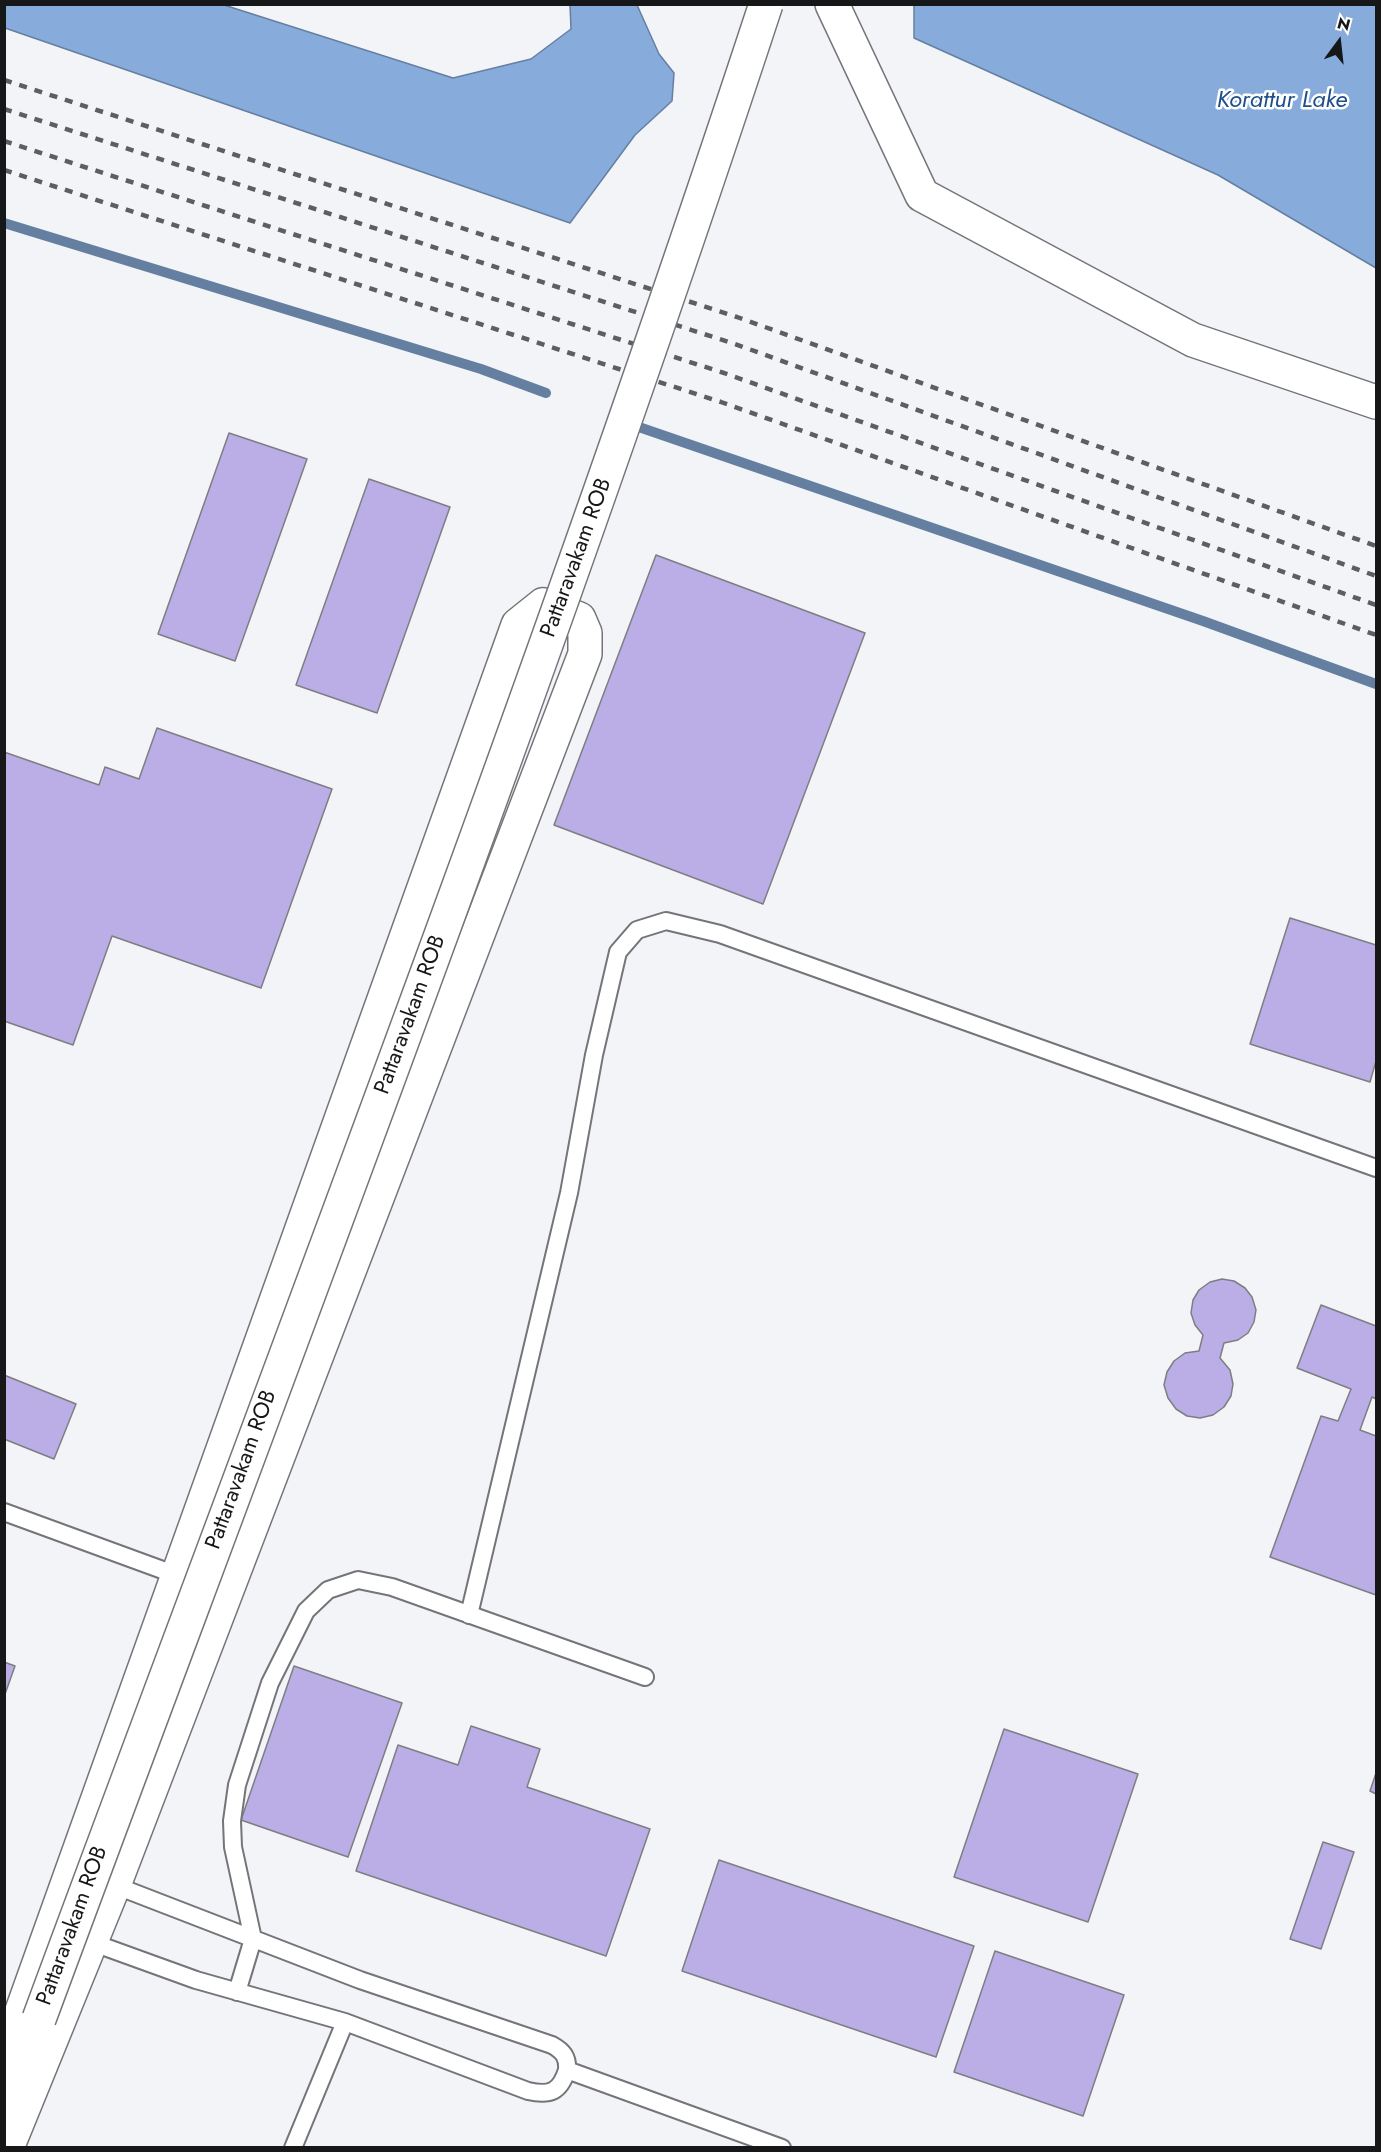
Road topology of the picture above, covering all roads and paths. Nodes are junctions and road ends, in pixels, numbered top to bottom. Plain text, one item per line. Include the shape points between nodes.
1 (766, 4) edge
2 (832, 4) edge
3 (1377, 402) edge
4 (1377, 1168) edge
5 (4, 1512) edge
6 (179, 1576) junction
7 (469, 1615) junction
8 (645, 1677) dead end
9 (114, 1885) junction
10 (253, 1939) junction
11 (91, 1942) junction
12 (237, 1992) junction
13 (39, 2019) junction
14 (345, 2022) junction
15 (4, 2061) edge
16 (567, 2070) junction
17 (4, 2090) edge
18 (4, 2140) edge
19 (7, 2148) edge
20 (293, 2148) edge
21 (782, 2148) edge

1 - 13 street, Pattaravakam ROB, bridge via 610,468
2 - 3 street via 922,195 1193,340
4 - 7 lane via 720,934 666,921 637,930 618,952 606,1000 569,1193
5 - 6 lane
6 - 9 street via 518,625 543,605 579,619 585,633 585,654
6 - 15 street
7 - 8 lane
7 - 10 lane via 392,1587 358,1580 328,1590 306,1611 270,1683 237,1785 233,1847
9 - 10 lane
9 - 11 street
10 - 12 lane
10 - 16 lane via 552,2045 562,2050
11 - 12 lane
11 - 19 street
12 - 14 lane
13 - 17 street, Pattaravakam ROB
13 - 18 street, Pattaravakam ROB
14 - 16 lane via 535,2093 557,2088
14 - 20 lane
16 - 21 lane

